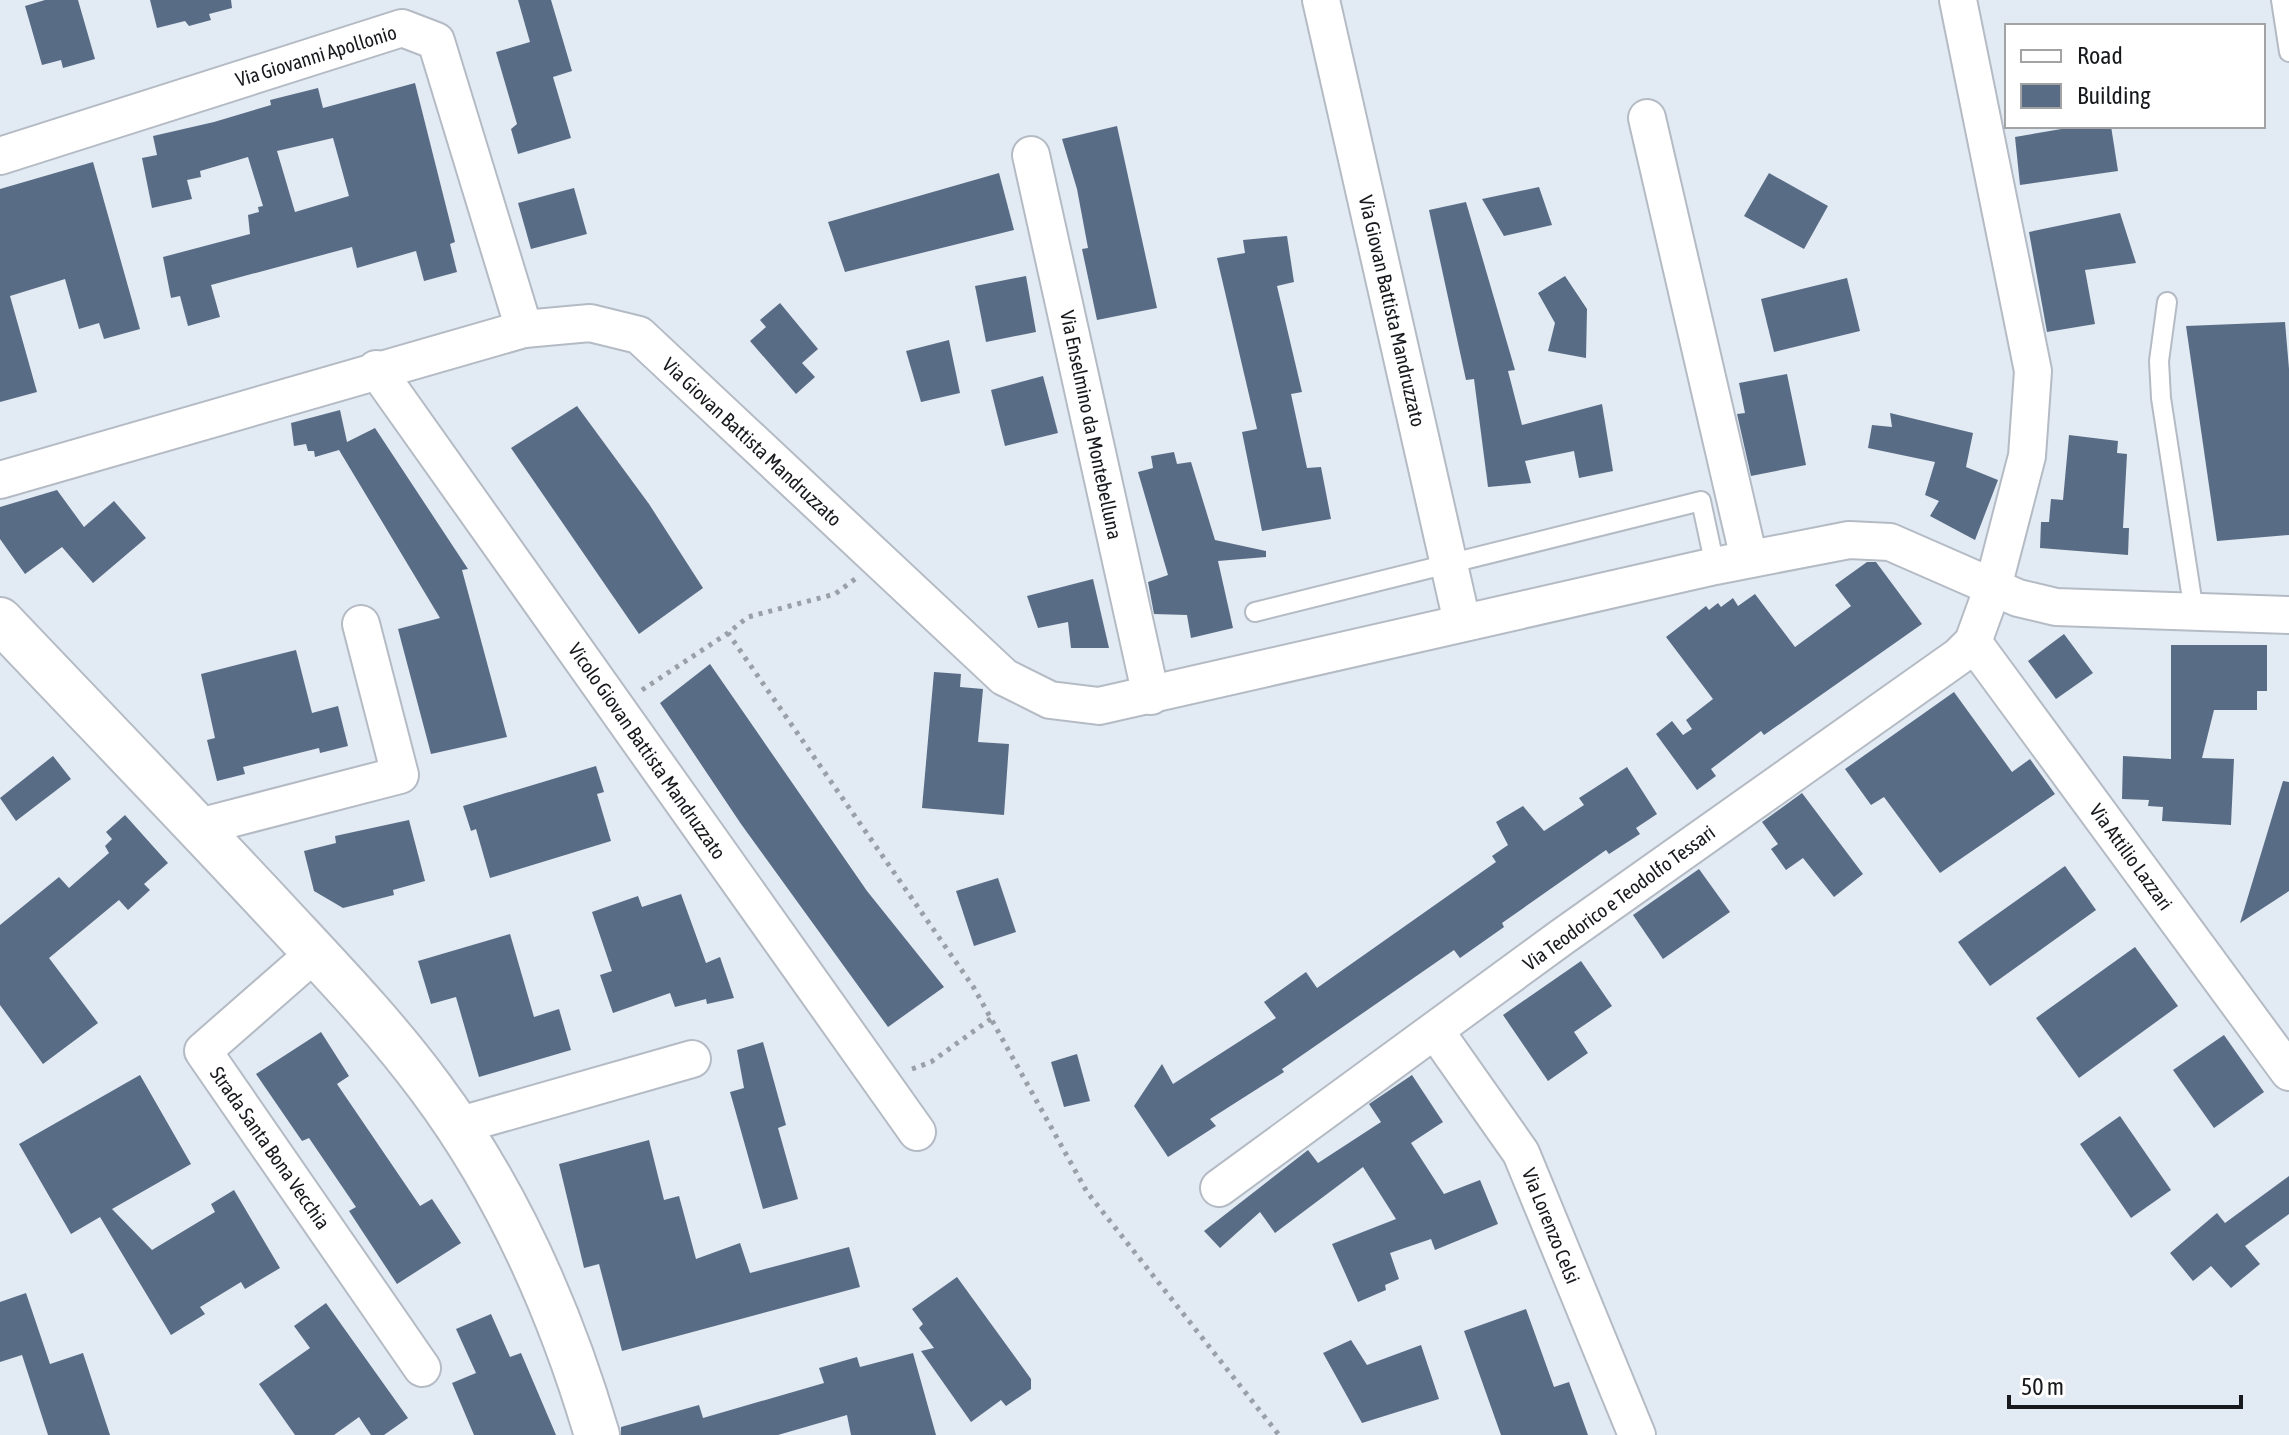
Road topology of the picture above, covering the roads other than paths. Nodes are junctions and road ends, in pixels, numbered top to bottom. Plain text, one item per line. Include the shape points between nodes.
1 (1321, 0) edge
2 (1958, 0) edge
3 (2281, 0) edge
4 (2289, 52) edge
5 (1647, 118) dead end
6 (1031, 155) dead end
7 (0, 156) edge
8 (2167, 302) dead end
9 (524, 329) junction
10 (376, 369) junction
11 (0, 480) edge
12 (1449, 562) junction
13 (1732, 563) junction
14 (1993, 587) junction
15 (1255, 612) dead end
16 (2194, 612) junction
17 (2289, 615) edge
18 (0, 620) edge
19 (1462, 622) junction
20 (361, 624) dead end
21 (1973, 642) junction
22 (1151, 696) junction
23 (199, 827) junction
24 (315, 953) junction
25 (1436, 1032) junction
26 (692, 1059) dead end
27 (2289, 1072) edge
28 (457, 1126) junction
29 (917, 1132) dead end
30 (1219, 1188) dead end
31 (422, 1368) dead end
32 (597, 1435) edge
33 (1637, 1435) edge

1 - 12 street, Via Giovan Battista Mandruzzato
2 - 14 street via 2033,371 2027,456
3 - 4 lane
5 - 13 street
6 - 22 street, Via Enselmino da Montebelluna
7 - 9 street, Via Giovanni Apollonio via 402,28 436,41
8 - 16 lane via 2159,361 2161,398
9 - 10 street, Via Giovan Battista Mandruzzato
9 - 22 street, Via Giovan Battista Mandruzzato via 590,323 639,335 1004,677 1050,700 1099,706
10 - 11 street, Via Giovan Battista Mandruzzato
10 - 29 street, Vicolo Giovan Battista Mandruzzato
12 - 13 lane via 1701,501
12 - 15 lane
12 - 19 street, Via Giovan Battista Mandruzzato
13 - 14 street, Via Giovan Battista Mandruzzato via 1849,540 1890,542
13 - 19 street, Via Giovan Battista Mandruzzato
14 - 16 street, Via Giovan Battista Mandruzzato via 2056,607
14 - 21 street, Via Teodorico e Teodolfo Tessari
16 - 17 street, Via Giovan Battista Mandruzzato
18 - 23 street
19 - 22 street, Via Giovan Battista Mandruzzato
20 - 23 street via 400,775
21 - 25 street, Via Teodorico e Teodolfo Tessari
21 - 27 street, Via Attilio Lazzari
23 - 24 street
24 - 28 street via 384,1030
24 - 31 street, Strada Santa Bona Vecchia via 203,1051
25 - 30 street, Via Teodorico e Teodolfo Tessari
25 - 33 street, Via Lorenzo Celsi via 1521,1153
26 - 28 street
28 - 32 street via 548,1295

